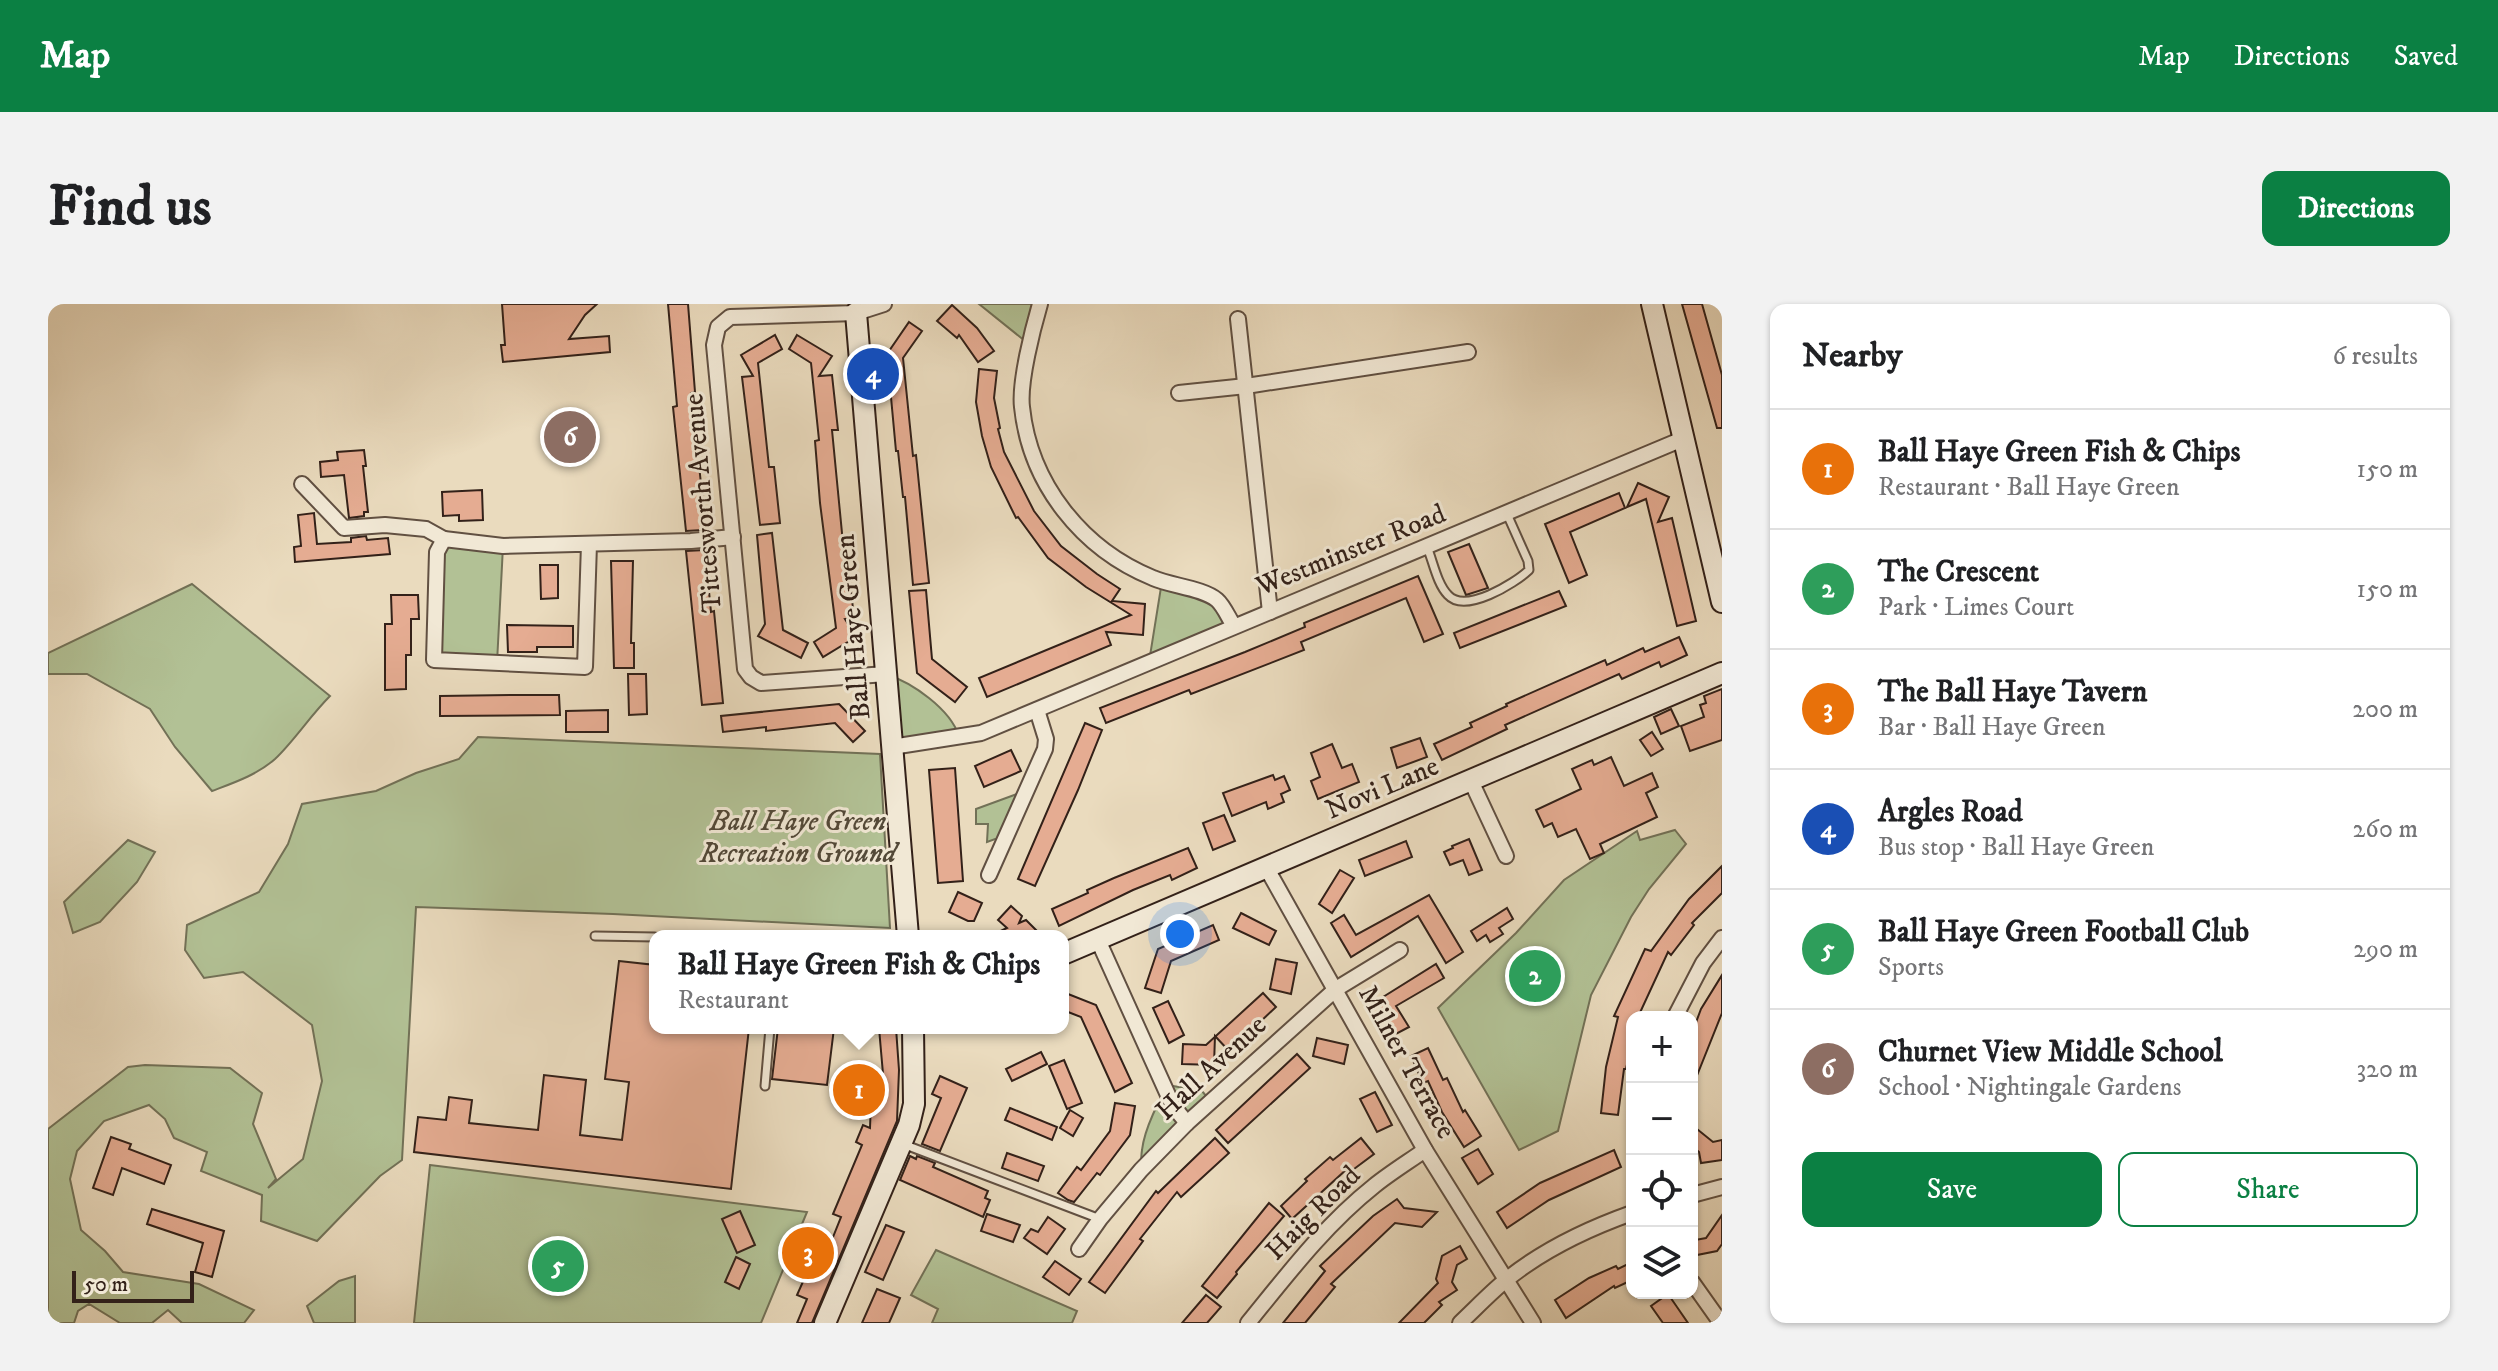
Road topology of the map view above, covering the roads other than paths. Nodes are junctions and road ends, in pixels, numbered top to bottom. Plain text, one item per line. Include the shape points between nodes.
1 (884, 304) edge
2 (1040, 304) edge
3 (1652, 304) edge
4 (855, 308) edge
5 (1238, 319) dead end
6 (1468, 352) dead end
7 (1246, 386) junction
8 (1179, 393) dead end
9 (1685, 438) junction
10 (302, 484) dead end
11 (1507, 514) junction
12 (733, 537) junction
13 (444, 539) junction
14 (589, 544) junction
15 (1427, 547) junction
16 (1722, 602) edge
17 (1270, 612) junction
18 (1234, 626) junction
19 (1722, 673) edge
20 (886, 674) junction
21 (1037, 710) junction
22 (892, 747) junction
23 (1471, 781) junction
24 (1506, 856) dead end
25 (1266, 867) junction
26 (989, 875) dead end
27 (907, 930) edge
28 (595, 936) dead end
29 (649, 937) edge
30 (1722, 938) edge
31 (1098, 940) junction
32 (1400, 950) dead end
33 (1069, 952) edge
34 (1336, 989) junction
35 (1678, 1011) edge
36 (769, 1034) edge
37 (913, 1034) edge
38 (765, 1086) dead end
39 (1187, 1123) junction
40 (901, 1143) junction
41 (1425, 1150) junction
42 (1722, 1187) edge
43 (1698, 1193) edge
44 (1626, 1215) edge
45 (1100, 1219) junction
46 (1079, 1249) dead end
47 (1505, 1281) junction
48 (1698, 1290) edge
49 (825, 1323) edge
50 (1248, 1323) edge
51 (1460, 1323) edge
52 (1533, 1323) edge
53 (1721, 1323) edge

1 - 4 street
2 - 18 street via 1021,404 1030,449 1046,487 1100,548 1153,578 1217,600
3 - 9 street
4 - 12 street, Tittesworth Avenue via 730,317 718,327 714,345
4 - 20 street, Ball Haye Green
5 - 7 street
6 - 7 street
7 - 8 street
7 - 17 street
9 - 11 street, Westminster Road
9 - 16 street
10 - 13 street via 344,528 426,529
11 - 15 street, Westminster Road
11 - 15 lane via 1529,570 1486,595 1465,602 1450,597
12 - 14 street
12 - 20 street, Tittesworth Avenue via 745,669 751,677 761,683
13 - 14 street via 503,546
13 - 14 street via 437,552 434,660 585,667
15 - 17 street, Westminster Road
17 - 18 street, Westminster Road
18 - 21 street, Westminster Road
19 - 23 street, Novi Lane
20 - 22 street, Ball Haye Green
21 - 22 street, Westminster Road via 981,733
21 - 26 street via 1045,749
22 - 27 street, Ball Haye Green
23 - 24 street
23 - 25 street, Novi Lane
25 - 31 street, Novi Lane
25 - 34 street, Milner Terrace
28 - 29 lane
30 - 35 street
31 - 33 street, Novi Lane
31 - 39 street via 1173,1106
32 - 34 street, Hall Avenue
34 - 39 street, Hall Avenue
34 - 41 street, Milner Terrace
36 - 38 lane
37 - 40 street via 914,1104
39 - 45 street, Hall Avenue
40 - 45 lane
40 - 49 street
41 - 47 street, Milner Terrace
41 - 50 street, Haig Road via 1335,1222
42 - 43 street
44 - 47 street via 1591,1227
45 - 46 street, Hall Avenue
47 - 51 street
47 - 52 street, Milner Terrace
48 - 53 street

